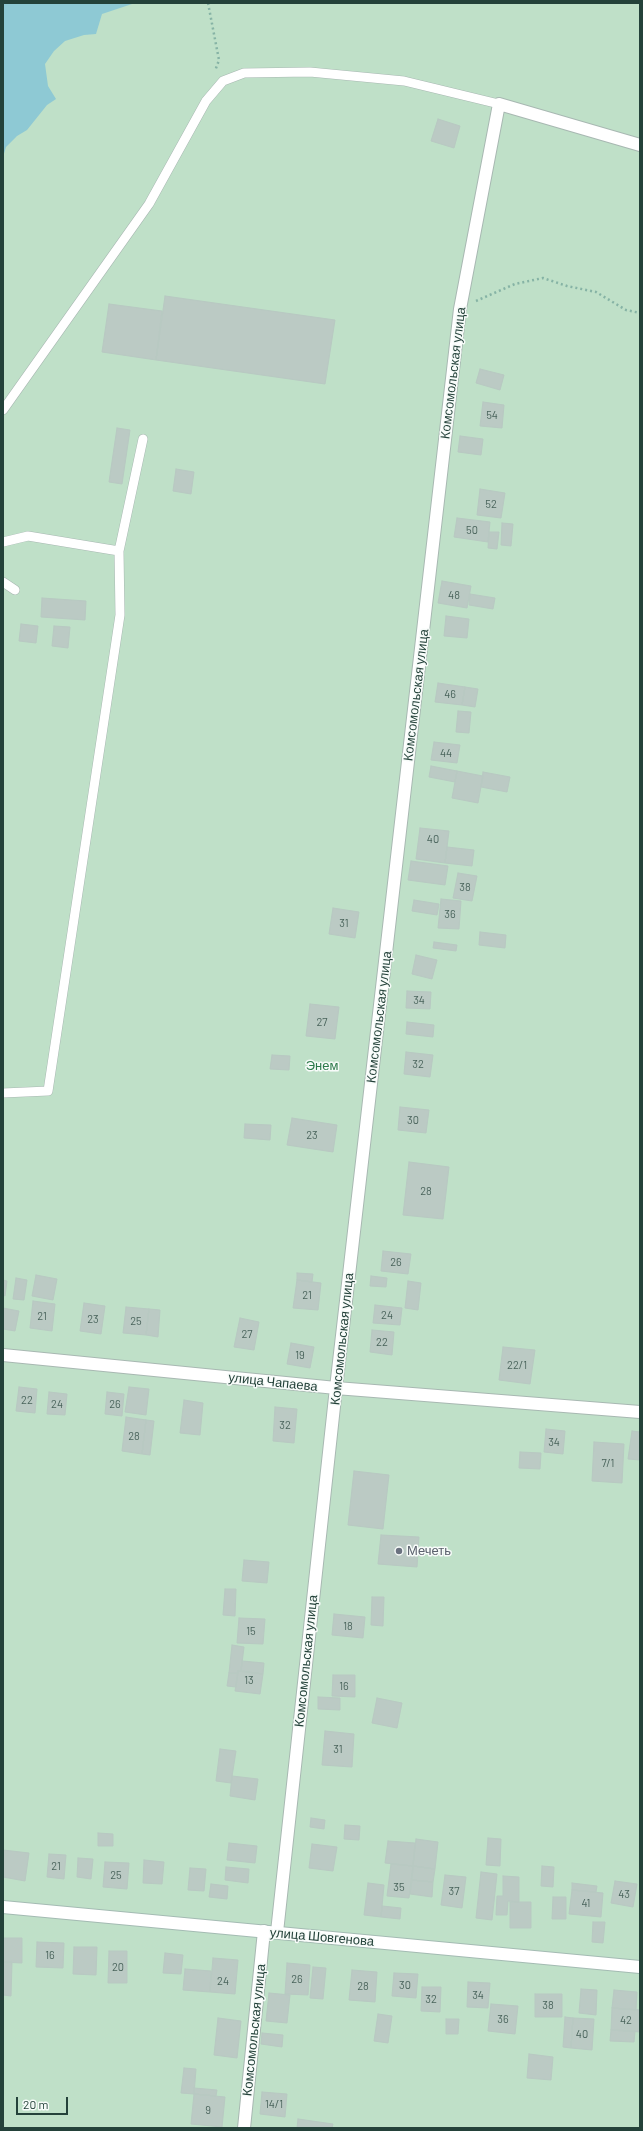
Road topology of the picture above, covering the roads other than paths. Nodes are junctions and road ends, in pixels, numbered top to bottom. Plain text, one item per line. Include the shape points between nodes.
1 (499, 104) junction
2 (640, 145) edge
3 (3, 410) edge
4 (143, 439) dead end
5 (3, 542) edge
6 (119, 551) junction
7 (3, 582) edge
8 (15, 590) dead end
9 (3, 1093) edge
10 (3, 1355) edge
11 (336, 1388) junction
12 (640, 1412) edge
13 (3, 1907) edge
14 (264, 1931) junction
15 (277, 1932) junction
16 (640, 1967) edge
17 (244, 2128) edge

1 - 2 street
1 - 3 lane via 404,81 310,72 244,72 223,81 206,101 149,204
1 - 11 street, Комсомольская улица via 460,309
4 - 6 lane
5 - 6 lane via 28,536
6 - 9 lane via 120,615 48,1091
7 - 8 lane
10 - 11 street, улица Чапаева
11 - 12 street, улица Чапаева
11 - 15 street, Комсомольская улица
13 - 14 street, улица Шовгенова
14 - 15 street, улица Шовгенова
14 - 17 street, Комсомольская улица
15 - 16 street, улица Шовгенова

